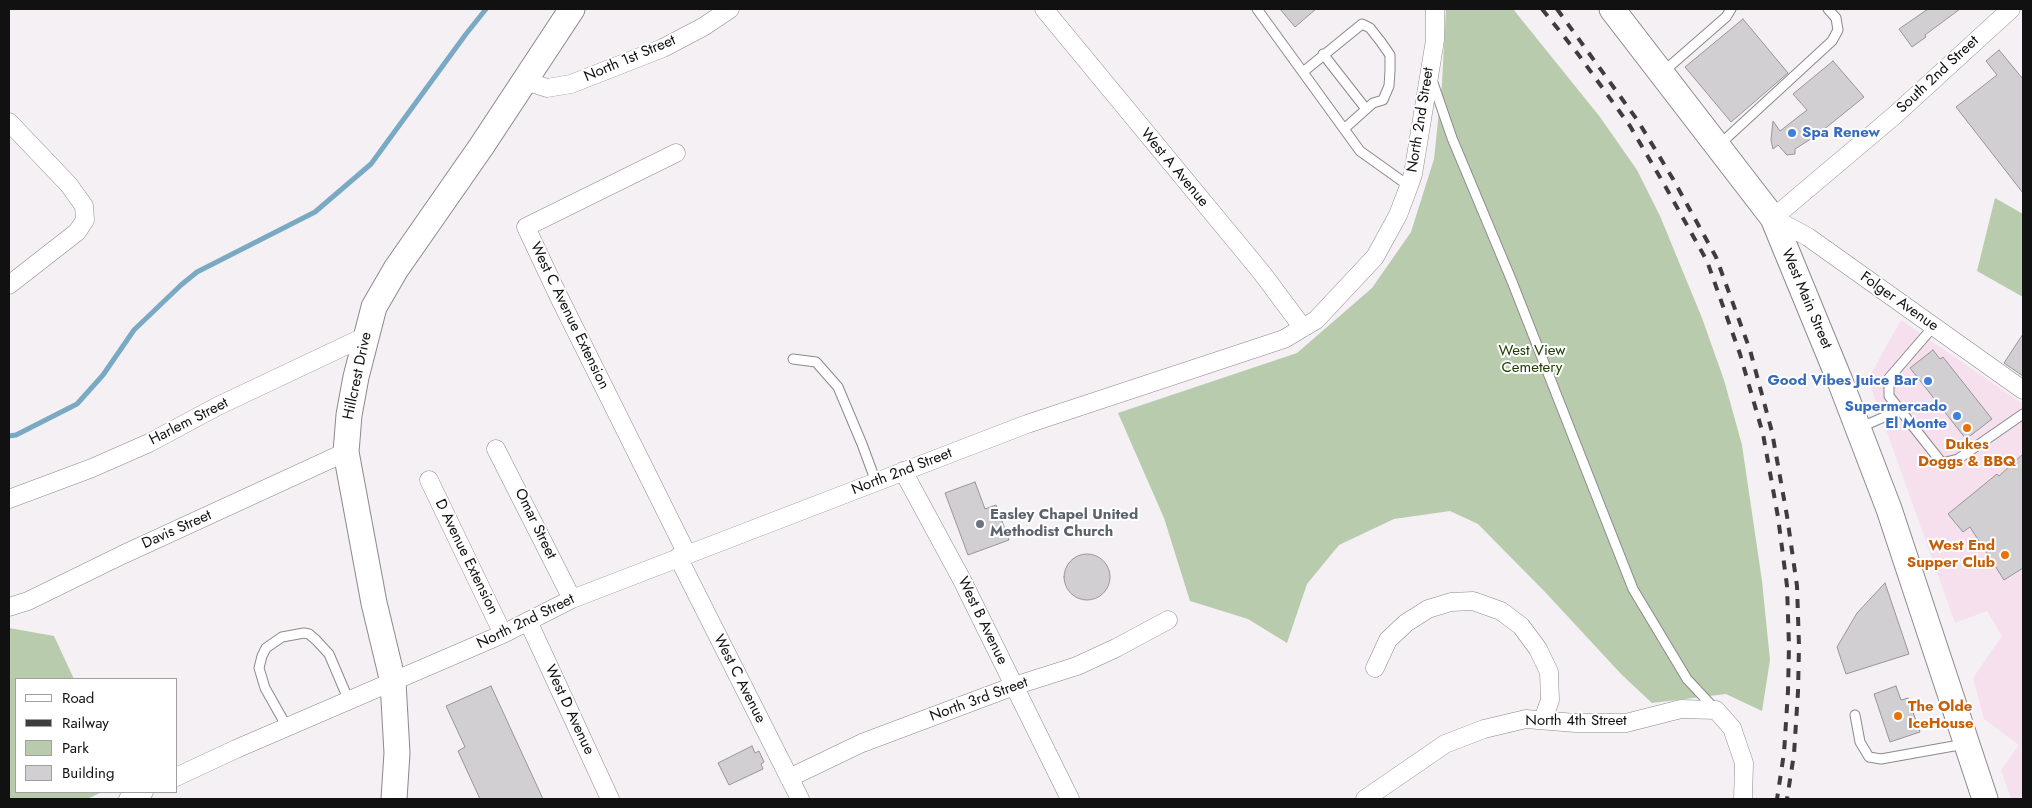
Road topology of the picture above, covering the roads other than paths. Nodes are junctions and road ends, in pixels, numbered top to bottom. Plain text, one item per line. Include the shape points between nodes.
1 (572, 9) edge
2 (730, 9) edge
3 (1044, 9) edge
4 (1257, 9) edge
5 (1435, 9) edge
6 (1612, 9) edge
7 (1731, 9) edge
8 (1828, 9) edge
9 (2011, 9) edge
10 (1324, 54) junction
11 (1429, 71) junction
12 (1303, 72) junction
13 (1661, 73) junction
14 (525, 81) junction
15 (1366, 109) junction
16 (9, 122) edge
17 (1344, 129) junction
18 (1717, 147) junction
19 (676, 153) dead end
20 (1409, 186) junction
21 (1773, 218) junction
22 (9, 285) edge
23 (1934, 326) junction
24 (1303, 328) junction
25 (366, 336) junction
26 (792, 359) dead end
27 (2023, 390) edge
28 (1900, 410) junction
29 (2023, 414) edge
30 (1858, 429) junction
31 (496, 450) dead end
32 (346, 452) junction
33 (903, 471) junction
34 (429, 480) dead end
35 (876, 482) junction
36 (9, 498) edge
37 (683, 556) junction
38 (572, 599) junction
39 (9, 607) edge
40 (1168, 620) dead end
41 (528, 621) junction
42 (503, 634) junction
43 (1375, 668) dead end
44 (393, 682) junction
45 (1014, 686) junction
46 (349, 701) junction
47 (1716, 710) junction
48 (1855, 715) dead end
49 (1544, 720) junction
50 (287, 727) junction
51 (1968, 743) junction
52 (178, 776) edge
53 (789, 778) junction
54 (142, 793) edge
55 (128, 799) edge
56 (394, 799) edge
57 (610, 799) edge
58 (800, 799) edge
59 (1070, 799) edge
60 (1365, 799) edge
61 (1743, 799) edge
62 (1985, 799) edge

1 - 14 main road, Hillcrest Drive
2 - 14 street, North 1st Street via 663,48 571,84 547,88
3 - 24 street, West A Avenue via 1262,273
4 - 12 lane
5 - 11 street, North 2nd Street
6 - 13 main road, West Main Street
7 - 13 lane via 1726,17
8 - 18 lane via 1836,18 1838,30 1832,41
9 - 21 street, South 2nd Street via 1895,115
10 - 12 lane
10 - 15 lane
10 - 15 lane via 1362,24 1370,28 1381,42 1390,55 1389,86 1383,100
11 - 20 street, North 2nd Street via 1414,174
11 - 47 lane via 1452,138 1512,279 1633,590 1687,679
12 - 17 lane
13 - 18 main road, West Main Street
14 - 25 main road, Hillcrest Drive via 396,269 374,307
15 - 17 lane
16 - 22 street via 68,185 84,206 85,220 77,232
17 - 20 lane via 1360,151
18 - 21 main road, West Main Street
19 - 37 street, West C Avenue Extension via 526,227
20 - 24 street, North 2nd Street via 1375,258 1316,320
21 - 23 street, Folger Avenue via 1808,238
21 - 30 main road, West Main Street
23 - 27 street, Folger Avenue
23 - 28 lane via 1889,378 1889,396
24 - 33 street, North 2nd Street via 1284,339 1027,424
25 - 32 main road, Hillcrest Drive via 349,415
25 - 36 street, Harlem Street via 218,406 149,443
26 - 35 lane via 816,362 838,387
28 - 29 lane via 1942,463 1958,458
28 - 30 lane
30 - 51 main road, West Main Street via 1889,509
31 - 38 street, Omar Street
32 - 39 street, Davis Street
32 - 44 main road, Hillcrest Drive via 374,603
33 - 35 street, North 2nd Street
33 - 45 street, West B Avenue
34 - 42 street, D Avenue Extension
35 - 37 street, North 2nd Street
37 - 38 street, North 2nd Street
37 - 53 street, West C Avenue
38 - 41 street, North 2nd Street
40 - 45 street, North 3rd Street via 1077,666
41 - 42 street, North 2nd Street
41 - 57 street, West D Avenue
42 - 44 street, North 2nd Street
43 - 49 street via 1388,640 1406,623 1451,602 1473,601 1501,611 1521,626 1538,649 1549,672 1550,700
44 - 46 street, North 2nd Street
44 - 56 main road, Hillcrest Drive via 397,753
45 - 53 street, North 3rd Street via 862,743
45 - 59 street, West B Avenue
46 - 50 street, North 2nd Street
46 - 50 lane via 329,654 316,640 304,633 282,637 266,648 260,668 265,688
47 - 49 street, North 4th Street via 1681,709 1626,722
47 - 61 street via 1732,728 1744,763
48 - 51 lane via 1860,742 1869,757 1881,759
49 - 60 street, North 4th Street via 1526,718 1445,744
50 - 52 street, North 2nd Street
51 - 62 main road, West Main Street
53 - 58 street, West C Avenue
54 - 55 street

